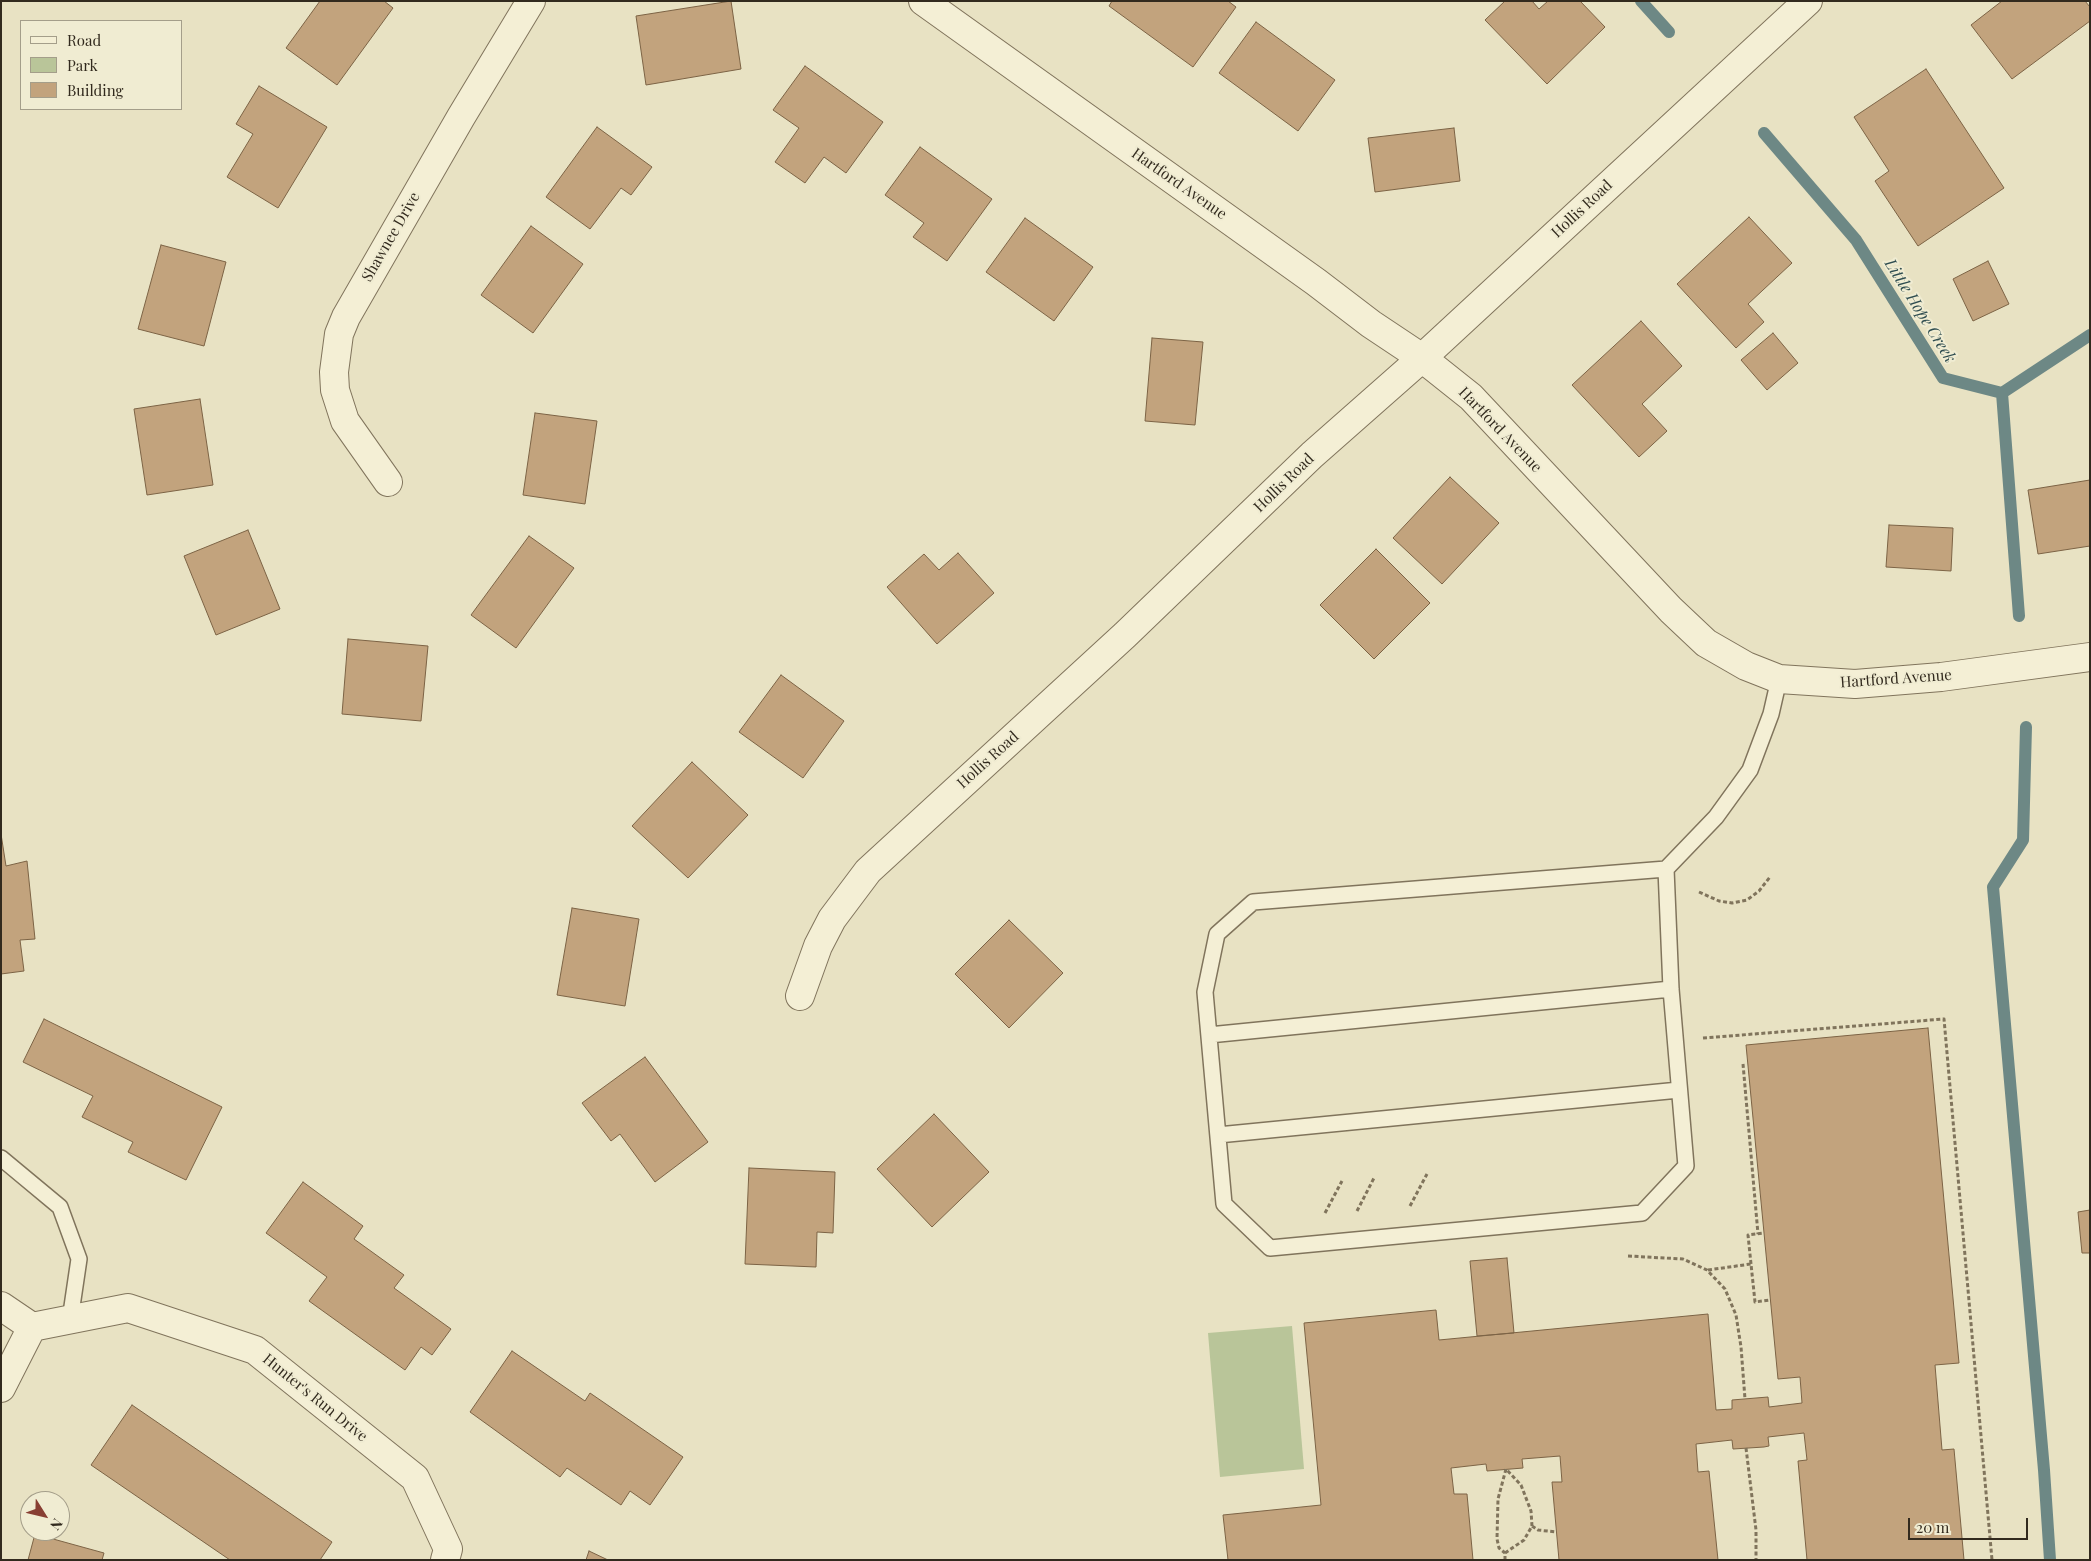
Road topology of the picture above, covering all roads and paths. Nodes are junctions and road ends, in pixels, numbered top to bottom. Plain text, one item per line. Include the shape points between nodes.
1 (531, 1) edge
2 (922, 1) edge
3 (1808, 1) edge
4 (1422, 358) junction
5 (388, 482) dead end
6 (2090, 657) edge
7 (1779, 679) junction
8 (1666, 869) junction
9 (1770, 877) dead end
10 (1699, 892) dead end
11 (1671, 989) junction
12 (800, 996) dead end
13 (1209, 1035) junction
14 (1703, 1038) dead end
15 (1743, 1064) dead end
16 (1679, 1090) junction
17 (1218, 1135) junction
18 (1, 1158) edge
19 (1764, 1233) dead end
20 (1758, 1234) junction
21 (1628, 1256) dead end
22 (1751, 1264) junction
23 (1707, 1270) junction
24 (1770, 1300) dead end
25 (1, 1306) edge
26 (70, 1320) junction
27 (32, 1327) junction
28 (1, 1388) edge
29 (1745, 1399) dead end
30 (1746, 1448) dead end
31 (1532, 1526) junction
32 (1556, 1532) dead end
33 (1505, 1553) junction
34 (445, 1560) edge
35 (1505, 1560) edge
36 (1756, 1560) edge
37 (1992, 1560) edge

1 - 5 street, Shawnee Drive via 374,267 339,334 335,390 345,420
2 - 4 street, Hartford Avenue
3 - 4 street, Hollis Road
4 - 7 street, Hartford Avenue via 1471,397 1671,610 1706,643 1746,666
4 - 12 street, Hollis Road via 1312,455 1125,635 868,871 832,919 818,946
6 - 7 street, Hartford Avenue via 1941,677 1855,684
7 - 8 lane via 1771,714 1750,770 1716,817
8 - 11 lane
8 - 13 lane via 1253,902 1217,934 1205,992
9 - 10 path via 1747,900 1719,901
11 - 13 lane
11 - 16 lane
13 - 17 lane
14 - 37 path via 1944,1019
15 - 20 path
16 - 17 lane
16 - 17 lane via 1686,1166 1642,1213 1270,1248 1224,1204
18 - 26 lane via 60,1207 80,1259
19 - 20 path
20 - 22 path via 1748,1234
21 - 23 path via 1683,1259
22 - 23 path
22 - 24 path via 1755,1302
23 - 29 path via 1725,1289 1736,1316
25 - 27 street
26 - 27 street, Hunter's Run Drive
26 - 34 street, Hunter's Run Drive via 128,1308 255,1350 415,1478 448,1549
27 - 28 street
30 - 36 path via 1756,1530
31 - 32 path
31 - 33 path via 1524,1540
31 - 33 path via 1531,1511 1521,1485 1506,1469 1498,1499 1497,1539 1499,1548
33 - 35 path

